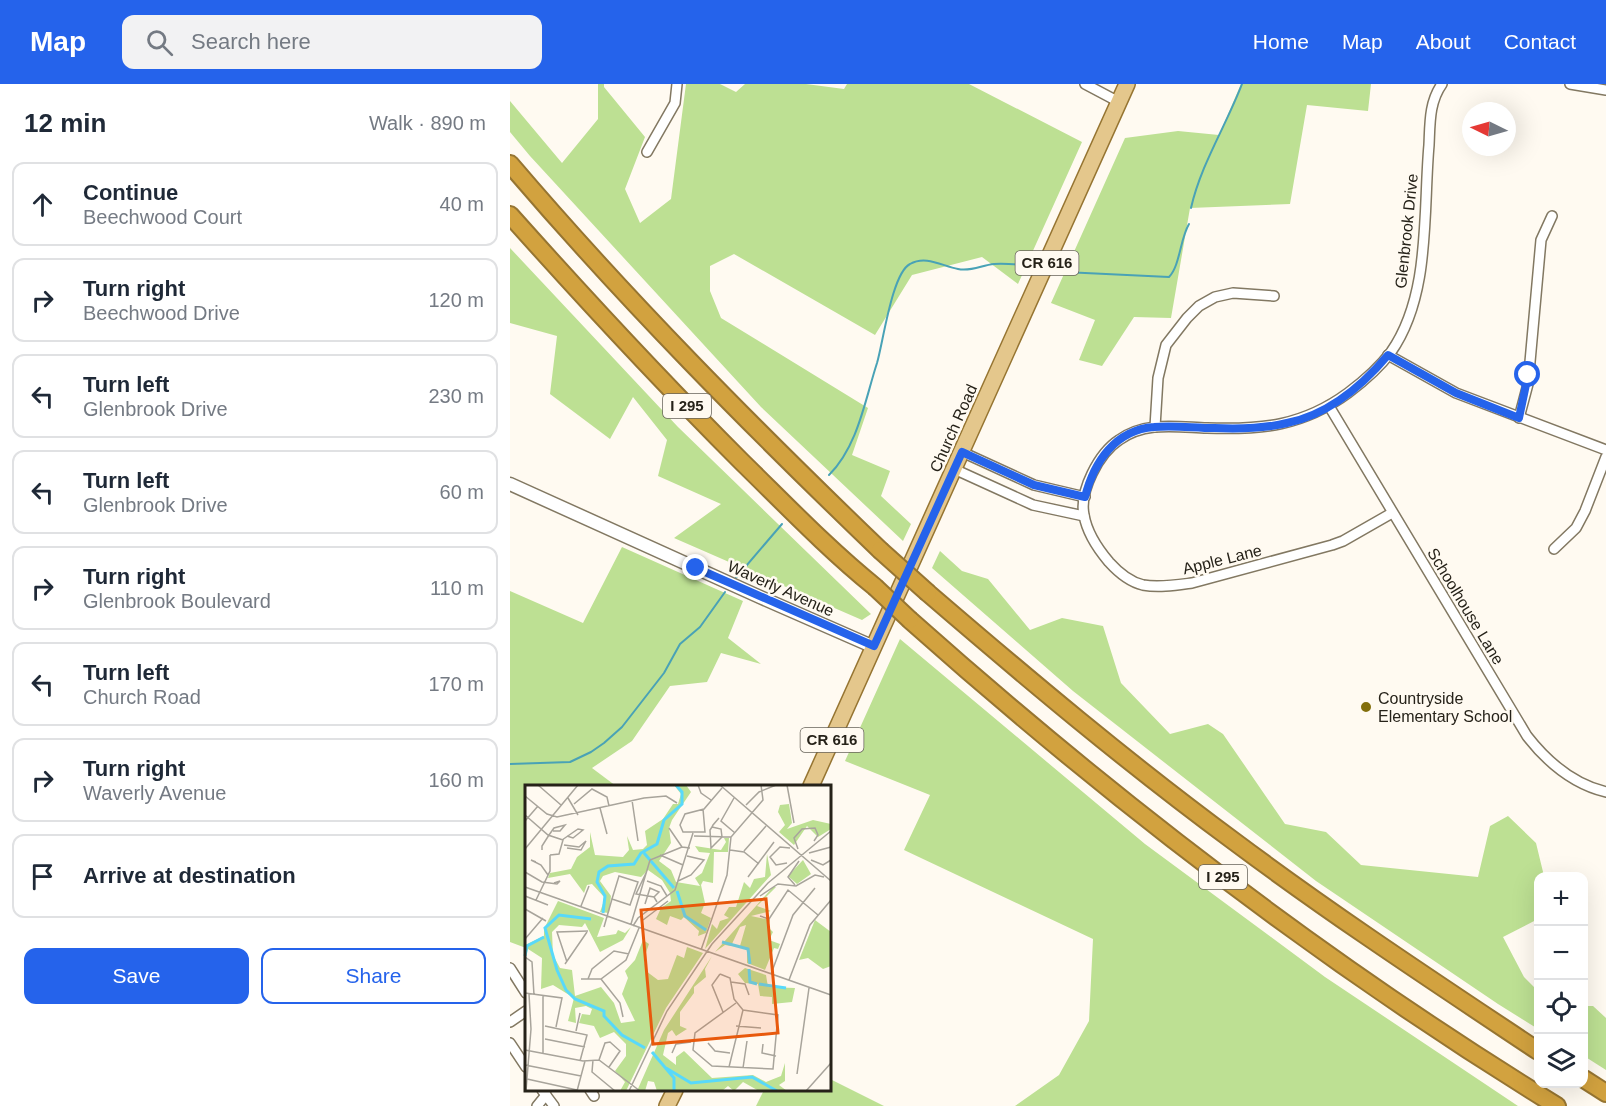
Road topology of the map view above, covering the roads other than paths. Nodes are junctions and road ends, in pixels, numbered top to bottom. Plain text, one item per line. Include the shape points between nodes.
1 (677, 84) edge
2 (1085, 84) edge
3 (1127, 84) edge
4 (1442, 84) edge
5 (1570, 84) edge
6 (1606, 90) edge
7 (1119, 102) junction
8 (647, 152) dead end
9 (510, 164) edge
10 (510, 215) edge
11 (1552, 216) dead end
12 (1274, 296) dead end
13 (1388, 355) junction
14 (1329, 406) junction
15 (1519, 418) junction
16 (1155, 426) junction
17 (1606, 450) edge
18 (962, 452) junction
19 (1606, 457) edge
20 (954, 469) junction
21 (510, 484) edge
22 (1085, 497) junction
23 (1392, 513) junction
24 (1084, 516) junction
25 (1554, 549) dead end
26 (874, 646) junction
27 (811, 785) edge
28 (1606, 792) edge
29 (510, 968) edge
30 (525, 991) edge
31 (525, 1012) edge
32 (510, 1022) edge
33 (510, 1043) edge
34 (1534, 1048) edge
35 (525, 1066) edge
36 (1588, 1082) edge
37 (674, 1091) edge
38 (544, 1092) edge
39 (1606, 1093) edge
40 (537, 1106) edge
41 (554, 1106) edge
42 (667, 1106) edge
43 (1557, 1106) edge

1 - 8 street via 675,104
2 - 7 street
3 - 7 main road, Church Road / CR 616
4 - 13 street, Glenbrook Drive via 1431,115 1418,286 1407,322
5 - 6 street
7 - 18 main road, Church Road / CR 616
9 - 34 highway, I 295, bridge via 648,318 741,414 928,593 1079,722 1234,842 1366,937
10 - 43 highway, I 295, bridge via 686,405 812,530 986,688 1240,890 1392,998
11 - 15 street via 1541,240 1527,384
12 - 16 street via 1233,293 1215,297 1187,318 1166,345 1158,378
13 - 14 street, Glenbrook Drive via 1360,384
13 - 15 street via 1451,390
14 - 16 street, Glenbrook Drive via 1299,420 1264,427
14 - 23 street, Schoolhouse Lane
15 - 17 street
16 - 22 street, Glenbrook Drive via 1128,435 1110,447 1093,472
18 - 20 main road, Church Road / CR 616
18 - 22 street via 1034,485
19 - 25 street via 1576,528
20 - 24 street via 1033,505
20 - 26 main road, Church Road / CR 616
21 - 26 street, Waverly Avenue
22 - 24 street, Glenbrook Drive
23 - 24 street, Apple Lane via 1322,549 1171,586 1143,585 1120,572 1099,550
23 - 28 street, Schoolhouse Lane via 1527,736 1557,768
26 - 27 main road, Church Road / CR 616
29 - 30 street
31 - 32 street
33 - 35 street
36 - 39 highway
37 - 42 main road
38 - 40 street
38 - 41 street

